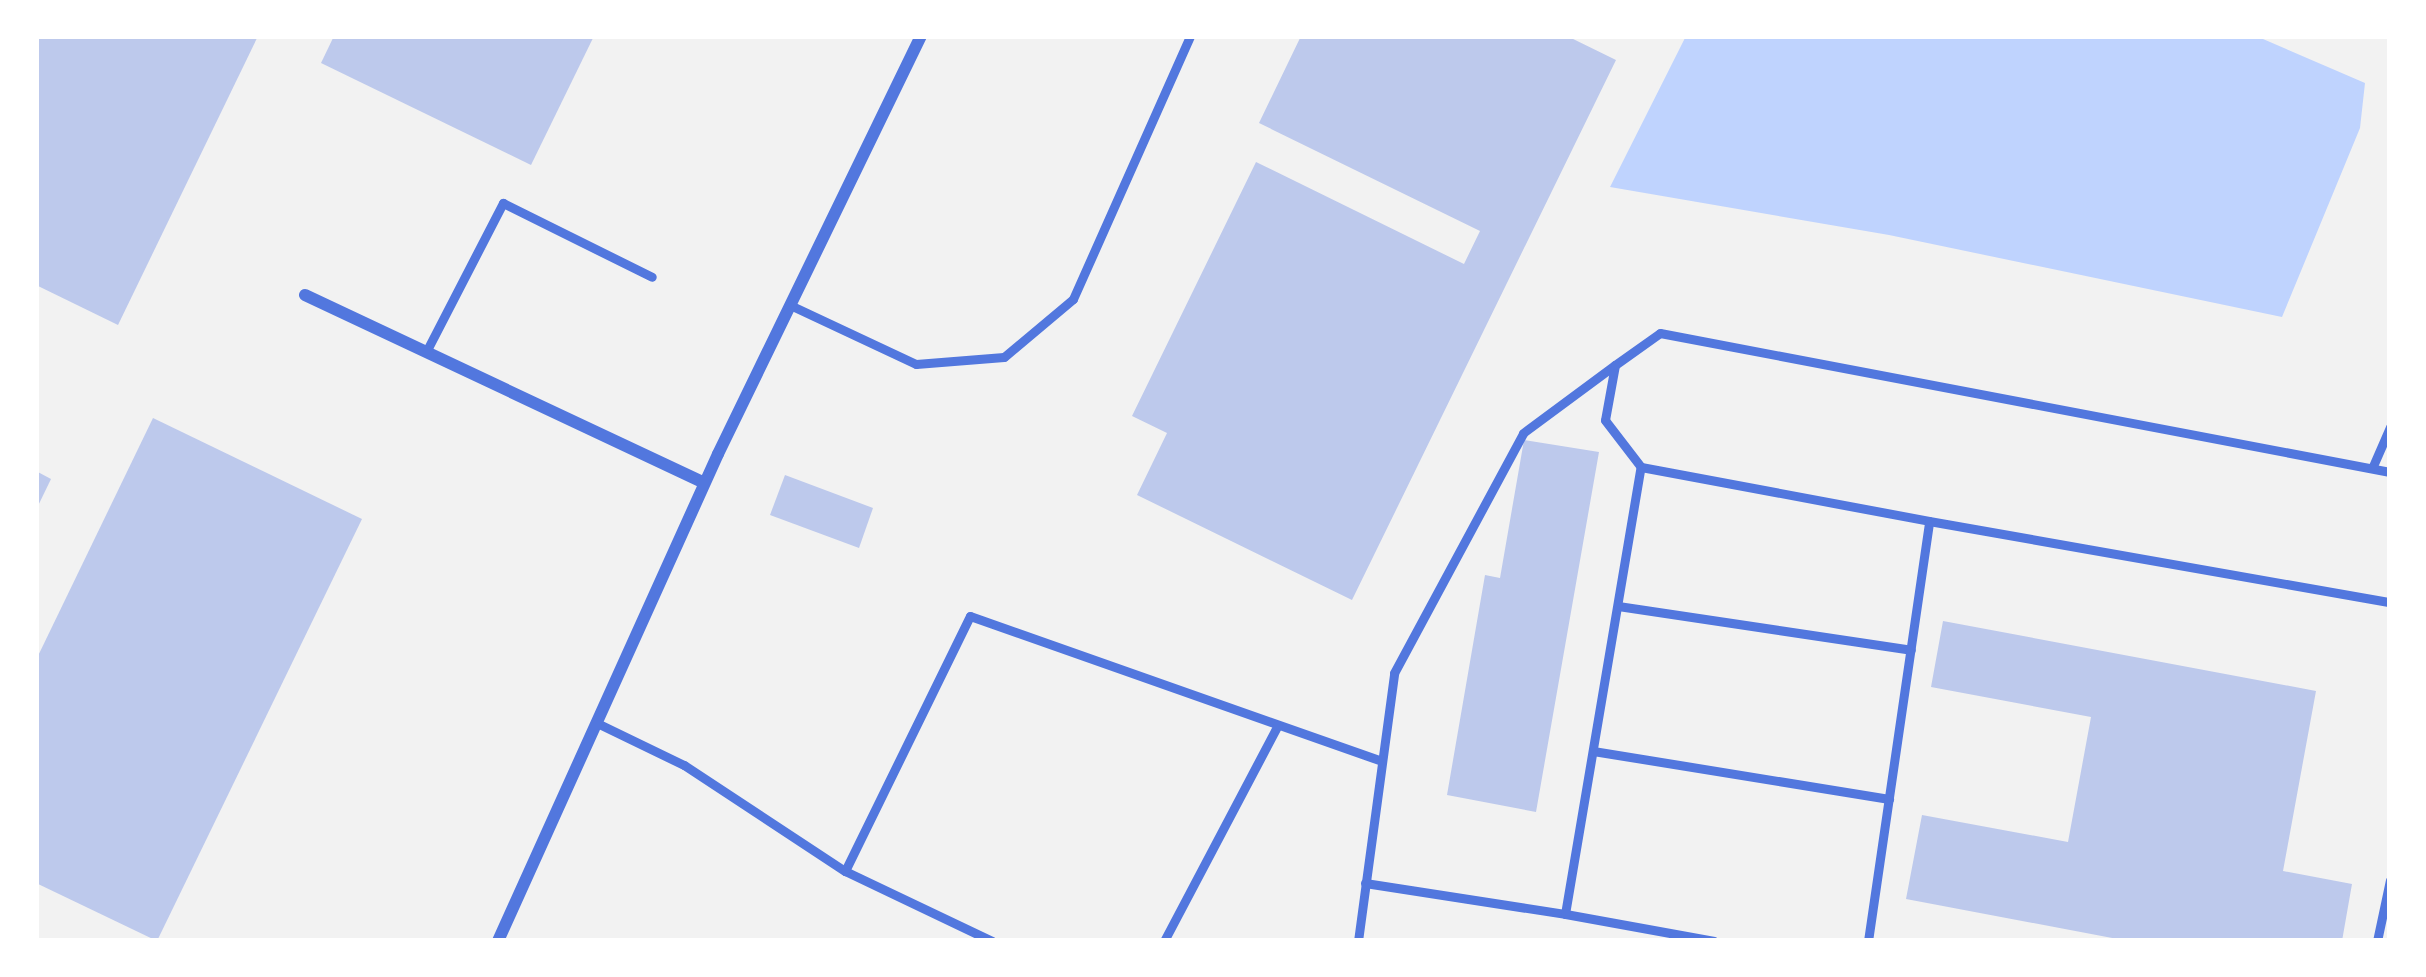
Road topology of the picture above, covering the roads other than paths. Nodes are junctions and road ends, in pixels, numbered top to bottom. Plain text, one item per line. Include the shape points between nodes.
1 (921, 36) edge
2 (1190, 36) edge
3 (652, 277) dead end
4 (304, 295) dead end
5 (790, 305) junction
6 (426, 352) junction
7 (1615, 365) junction
8 (2390, 427) edge
9 (1641, 466) junction
10 (2373, 466) junction
11 (2390, 472) edge
12 (704, 483) junction
13 (1929, 521) junction
14 (2390, 602) edge
15 (1618, 606) junction
16 (1911, 650) junction
17 (597, 723) junction
18 (1278, 725) junction
19 (1593, 751) junction
20 (1382, 761) junction
21 (1889, 800) junction
22 (845, 872) junction
23 (2390, 880) edge
24 (1366, 883) junction
25 (1565, 914) junction
26 (498, 941) edge
27 (992, 941) edge
28 (1165, 941) edge
29 (1358, 941) edge
30 (1714, 941) edge
31 (1868, 941) edge
32 (2377, 941) edge

1 - 5 street
2 - 5 lane via 1072,298 1004,357 916,364
3 - 6 lane via 503,203
4 - 6 street
5 - 12 street
6 - 12 street
7 - 9 lane via 1605,420
7 - 10 lane via 1660,333
7 - 20 lane via 1522,433 1394,673
8 - 10 lane
9 - 13 lane
9 - 15 lane
10 - 11 lane
12 - 17 street
13 - 14 lane
13 - 16 lane
15 - 16 lane
15 - 19 lane
16 - 21 lane
17 - 22 lane via 684,765
17 - 26 street
18 - 20 lane
18 - 22 lane via 970,616
18 - 28 lane
19 - 21 lane
19 - 25 lane
20 - 24 lane
21 - 31 lane
22 - 27 lane
23 - 32 lane
24 - 25 lane
24 - 29 lane
25 - 30 lane

